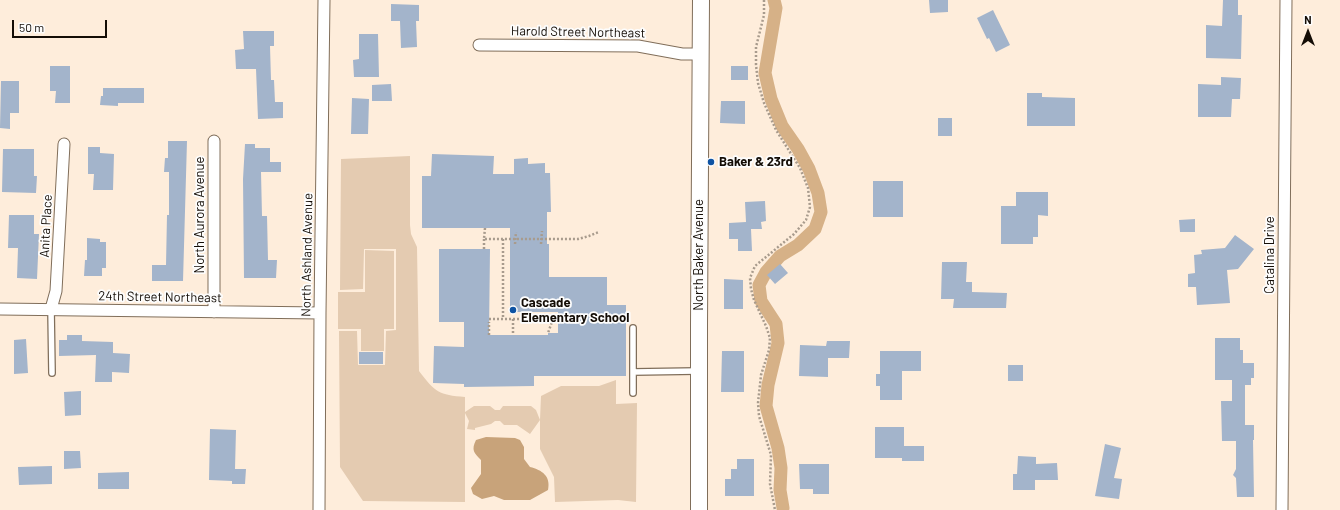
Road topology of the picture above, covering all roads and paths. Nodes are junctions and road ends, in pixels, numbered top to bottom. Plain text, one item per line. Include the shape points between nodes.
1 (324, 0) edge
2 (701, 0) edge
3 (764, 0) edge
4 (1286, 0) edge
5 (479, 45) dead end
6 (700, 54) junction
7 (214, 141) dead end
8 (64, 144) dead end
9 (485, 228) dead end
10 (542, 231) dead end
11 (516, 232) dead end
12 (599, 232) dead end
13 (484, 239) junction
14 (503, 239) junction
15 (516, 239) junction
16 (541, 239) junction
17 (516, 244) dead end
18 (541, 244) dead end
19 (484, 249) dead end
20 (0, 309) edge
21 (51, 309) junction
22 (214, 312) junction
23 (320, 313) junction
24 (503, 319) junction
25 (513, 319) junction
26 (633, 328) dead end
27 (548, 332) dead end
28 (489, 335) dead end
29 (513, 335) dead end
30 (699, 371) junction
31 (633, 372) junction
32 (52, 373) dead end
33 (633, 393) dead end
34 (320, 510) edge
35 (699, 510) edge
36 (775, 510) edge
37 (1282, 510) edge

1 - 23 street, North Ashland Avenue
2 - 6 main road, North Baker Avenue
3 - 36 path via 764,15 756,47 758,83 776,130 800,168 808,188 810,207 806,220 794,234 755,266 750,278 754,300 770,338 758,403 759,416 771,454 770,484
4 - 37 street, Catalina Drive
5 - 6 street, Harold Street Northeast via 638,46 682,54
6 - 30 main road, North Baker Avenue
7 - 22 street, North Aurora Avenue
8 - 21 street, Anita Place via 56,291
9 - 13 path
10 - 16 path
11 - 15 path
12 - 16 path via 578,239
13 - 14 path
13 - 19 path
14 - 15 path
14 - 24 path
15 - 16 path
15 - 17 path
16 - 18 path
20 - 21 street, 24th Street Northeast
21 - 22 street, 24th Street Northeast
21 - 32 lane
22 - 23 street, 24th Street Northeast
23 - 34 street, North Ashland Avenue
24 - 25 path
24 - 28 path via 489,320
25 - 27 path via 553,319
25 - 29 path
26 - 31 lane
30 - 31 lane
30 - 35 main road, North Baker Avenue
31 - 33 lane

